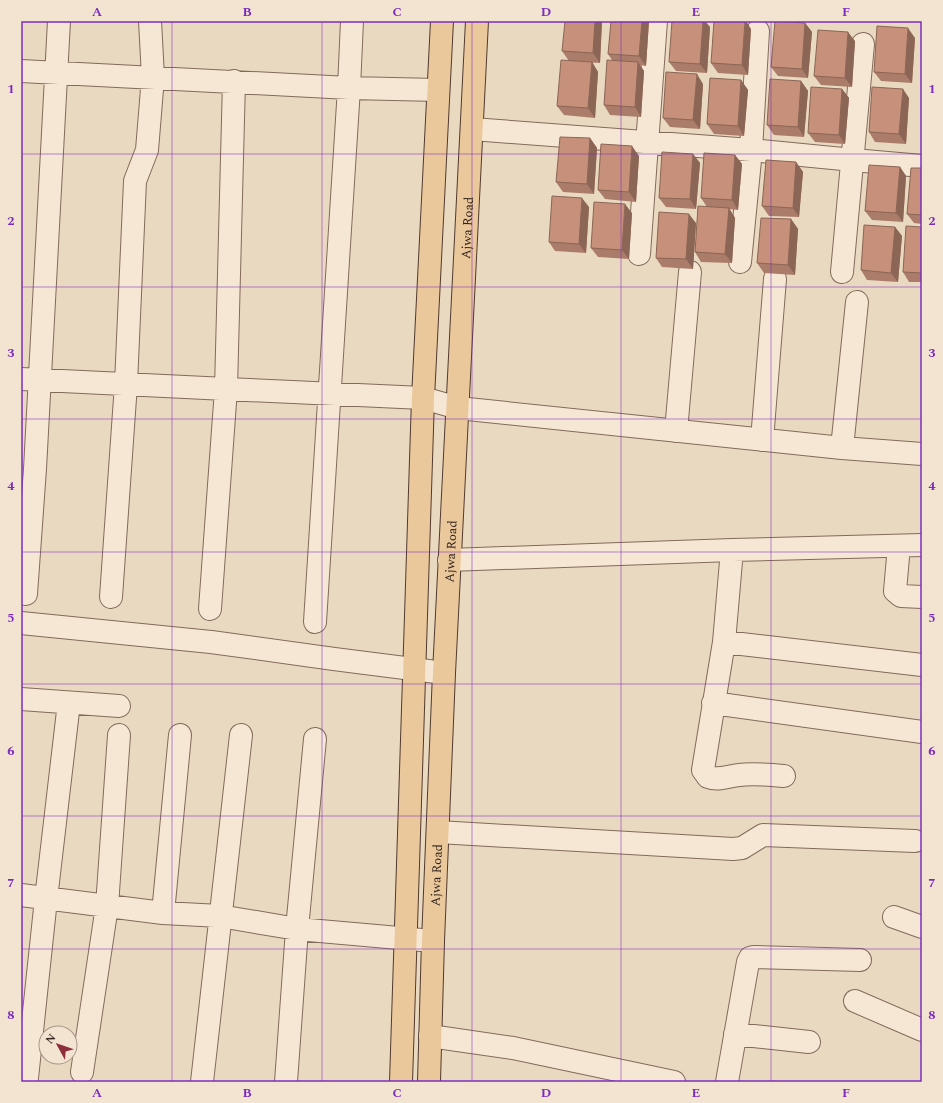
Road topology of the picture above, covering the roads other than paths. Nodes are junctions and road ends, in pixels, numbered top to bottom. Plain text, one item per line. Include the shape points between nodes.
1 (59, 21) edge
2 (150, 21) edge
3 (352, 21) edge
4 (442, 21) edge
5 (477, 21) edge
6 (656, 22) edge
7 (758, 31) dead end
8 (863, 44) dead end
9 (21, 71) edge
10 (56, 72) junction
11 (153, 77) junction
12 (234, 81) junction
13 (349, 88) junction
14 (438, 90) junction
15 (472, 129) junction
16 (647, 142) junction
17 (751, 150) junction
18 (853, 160) junction
19 (922, 166) edge
20 (639, 254) dead end
21 (740, 262) dead end
22 (690, 272) dead end
23 (842, 272) dead end
24 (775, 279) dead end
25 (858, 302) dead end
26 (30, 380) edge
27 (126, 384) junction
28 (226, 389) junction
29 (329, 394) junction
30 (423, 398) junction
31 (458, 408) junction
32 (676, 431) junction
33 (762, 440) junction
34 (842, 448) junction
35 (922, 454) edge
36 (922, 545) edge
37 (899, 546) junction
38 (732, 550) junction
39 (449, 560) junction
40 (26, 594) dead end
41 (111, 597) dead end
42 (922, 597) edge
43 (210, 609) dead end
44 (315, 622) dead end
45 (21, 623) edge
46 (724, 642) junction
47 (922, 665) edge
48 (414, 669) junction
49 (444, 673) junction
50 (21, 700) edge
51 (714, 703) junction
52 (120, 706) dead end
53 (68, 711) dead end
54 (922, 732) edge
55 (119, 735) dead end
56 (180, 735) dead end
57 (241, 735) dead end
58 (315, 739) dead end
59 (784, 776) dead end
60 (438, 832) junction
61 (915, 841) dead end
62 (21, 896) edge
63 (46, 899) junction
64 (107, 906) junction
65 (163, 913) junction
66 (220, 916) junction
67 (894, 917) dead end
68 (922, 927) edge
69 (297, 929) junction
70 (406, 938) junction
71 (433, 941) junction
72 (860, 960) dead end
73 (854, 1001) dead end
74 (922, 1030) edge
75 (735, 1034) junction
76 (430, 1036) junction
77 (809, 1042) dead end
78 (82, 1072) dead end
79 (27, 1078) dead end
80 (640, 1078) edge
81 (202, 1082) edge
82 (286, 1082) edge
83 (400, 1082) edge
84 (429, 1082) edge
85 (674, 1082) edge
86 (727, 1082) edge

1 - 10 street
2 - 11 street
3 - 13 street
4 - 14 main road
5 - 15 main road, Ajwa Road
6 - 16 street
7 - 17 street
8 - 18 street
9 - 10 street
10 - 11 street
10 - 26 street
11 - 12 street
11 - 27 street via 147,150 135,181
12 - 13 street
12 - 28 street
13 - 14 street
13 - 29 street
14 - 30 main road
15 - 16 street
15 - 31 main road, Ajwa Road
16 - 17 street
16 - 20 street
17 - 18 street
17 - 21 street
18 - 19 street
18 - 23 street
22 - 32 street
24 - 33 street
25 - 34 street
26 - 27 street
26 - 40 street via 35,469
27 - 28 street
27 - 41 street
28 - 29 street
28 - 43 street
29 - 30 street
29 - 44 street
30 - 31 street
30 - 48 main road
31 - 32 street
31 - 39 main road, Ajwa Road
32 - 33 street
33 - 34 street
34 - 35 street
36 - 37 street
37 - 38 street
37 - 42 street via 895,591 901,596
38 - 39 street
38 - 46 street
39 - 49 main road, Ajwa Road
45 - 48 street via 211,642
46 - 47 street
46 - 51 street
48 - 49 street
48 - 70 main road
49 - 60 main road, Ajwa Road
50 - 52 street
51 - 54 street
51 - 59 street via 703,770 708,777 713,779 748,774
53 - 63 street
55 - 64 street
56 - 65 street
57 - 66 street
58 - 69 street
60 - 61 street via 733,849 742,848 763,835
60 - 71 main road, Ajwa Road
62 - 63 street
63 - 64 street
63 - 79 street
64 - 65 street
64 - 78 street
65 - 66 street
66 - 69 street
66 - 81 street
67 - 68 street
69 - 70 street
69 - 82 street
70 - 71 street
70 - 83 main road
71 - 76 main road, Ajwa Road
72 - 75 street via 750,958
73 - 74 street
75 - 77 street
75 - 86 street
76 - 80 street via 514,1048
76 - 84 main road, Ajwa Road
80 - 85 street

